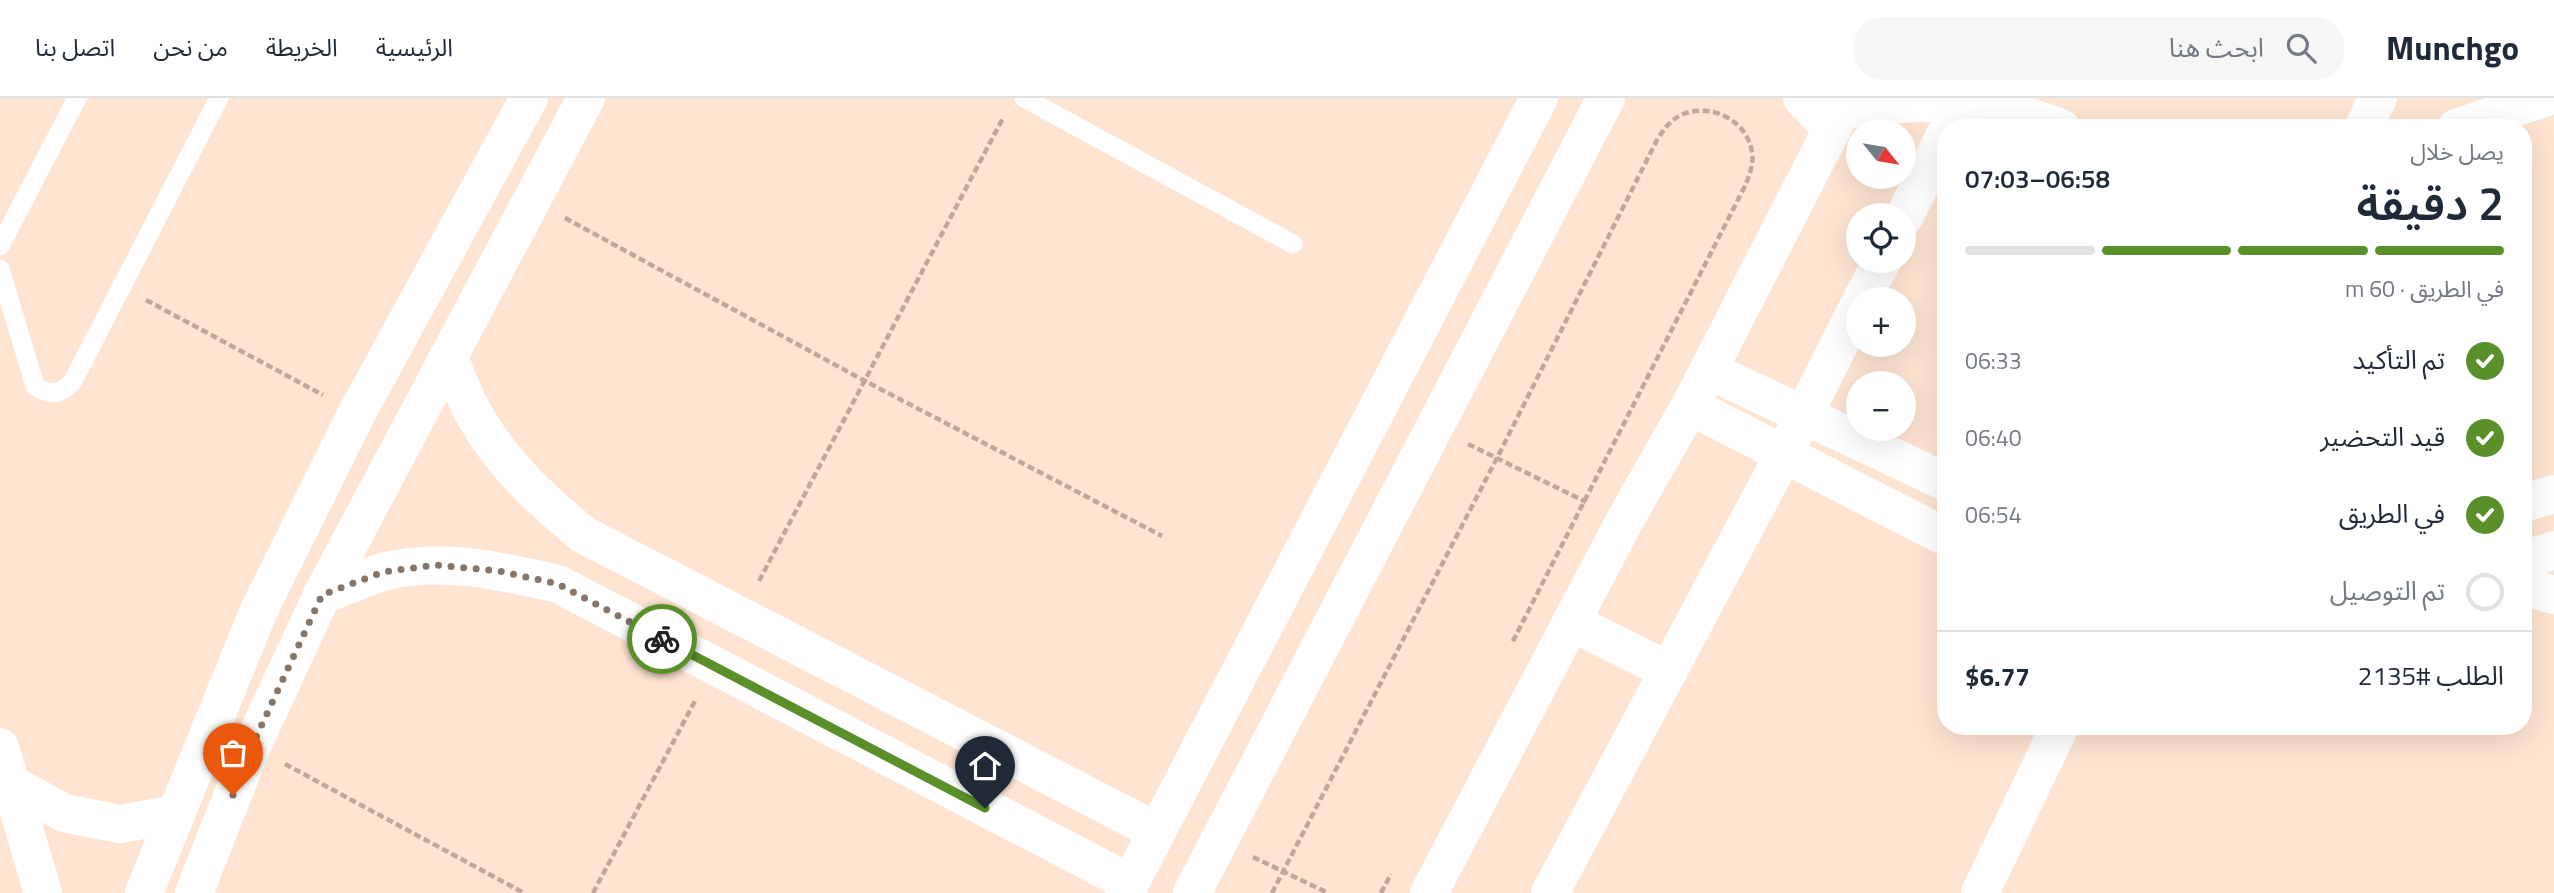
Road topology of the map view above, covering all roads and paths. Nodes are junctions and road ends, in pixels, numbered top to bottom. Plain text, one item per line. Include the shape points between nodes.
1 (78, 98) edge
2 (219, 98) edge
3 (530, 98) edge
4 (586, 98) edge
5 (1024, 98) edge
6 (1539, 98) edge
7 (1606, 98) edge
8 (1802, 98) edge
9 (2031, 98) edge
10 (2378, 98) edge
11 (2544, 98) edge
12 (1007, 110) dead end
13 (1840, 112) edge
14 (1955, 115) edge
15 (2035, 119) edge
16 (2053, 119) edge
17 (2368, 119) edge
18 (2482, 119) edge
19 (1937, 151) edge
20 (531, 199) junction
21 (1911, 203) edge
22 (1293, 244) dead end
23 (0, 246) edge
24 (0, 269) edge
25 (120, 287) junction
26 (1846, 331) edge
27 (448, 356) junction
28 (1708, 370) junction
29 (865, 381) junction
30 (1690, 406) junction
31 (357, 413) junction
32 (1804, 415) junction
33 (1435, 428) junction
34 (1784, 454) junction
35 (1497, 458) junction
36 (1937, 478) edge
37 (2554, 494) edge
38 (2532, 501) edge
39 (1585, 502) junction
40 (1625, 520) junction
41 (1937, 532) edge
42 (584, 535) junction
43 (1162, 536) dead end
44 (2554, 551) edge
45 (2532, 558) edge
46 (558, 584) junction
47 (2532, 589) edge
48 (322, 595) junction
49 (2554, 595) edge
50 (740, 615) junction
51 (1571, 622) junction
52 (713, 666) junction
53 (1669, 671) junction
54 (2056, 735) edge
55 (252, 746) junction
56 (0, 747) edge
57 (10, 783) junction
58 (176, 814) junction
59 (1156, 831) junction
60 (1219, 841) junction
61 (1283, 872) junction
62 (1127, 888) edge
63 (43, 893) edge
64 (144, 893) edge
65 (194, 893) edge
66 (524, 893) edge
67 (593, 893) edge
68 (1192, 893) edge
69 (1272, 893) edge
70 (1328, 893) edge
71 (1429, 893) edge
72 (1550, 893) edge
73 (1980, 893) edge

1 - 23 lane
2 - 25 lane
3 - 31 street
4 - 20 street
5 - 22 lane
6 - 59 street
7 - 33 street
8 - 13 street
9 - 16 street
10 - 17 street
11 - 18 street
12 - 29 path
13 - 14 street via 1908,101
13 - 28 street
14 - 15 street via 2014,112
19 - 21 street
20 - 27 street
20 - 29 path
24 - 25 lane via 35,386 48,394 63,392 73,381
25 - 31 path
26 - 32 street
27 - 42 street via 474,415 503,457 540,499
27 - 48 street
28 - 30 street
28 - 32 street
29 - 43 path
29 - 50 path
30 - 34 street
30 - 40 street
31 - 58 street via 259,610
32 - 34 street
32 - 36 street
33 - 35 path
33 - 60 street
34 - 41 street
34 - 53 street
35 - 39 path
35 - 39 path via 1665,127 1692,111 1723,114 1746,136 1752,168
35 - 61 path
37 - 38 street
39 - 40 path
40 - 51 street
42 - 46 street
42 - 50 street
44 - 45 street
46 - 48 street via 499,571 435,565 383,572
46 - 52 street
47 - 49 street
48 - 55 street
50 - 59 street
51 - 53 street
51 - 71 street
52 - 62 street
52 - 67 path
53 - 72 street
54 - 73 street
55 - 65 street
55 - 66 path
56 - 57 street
57 - 58 street via 64,813 120,824
57 - 63 street
58 - 64 street
59 - 62 street
60 - 61 path
60 - 68 street
61 - 69 path
61 - 70 path

